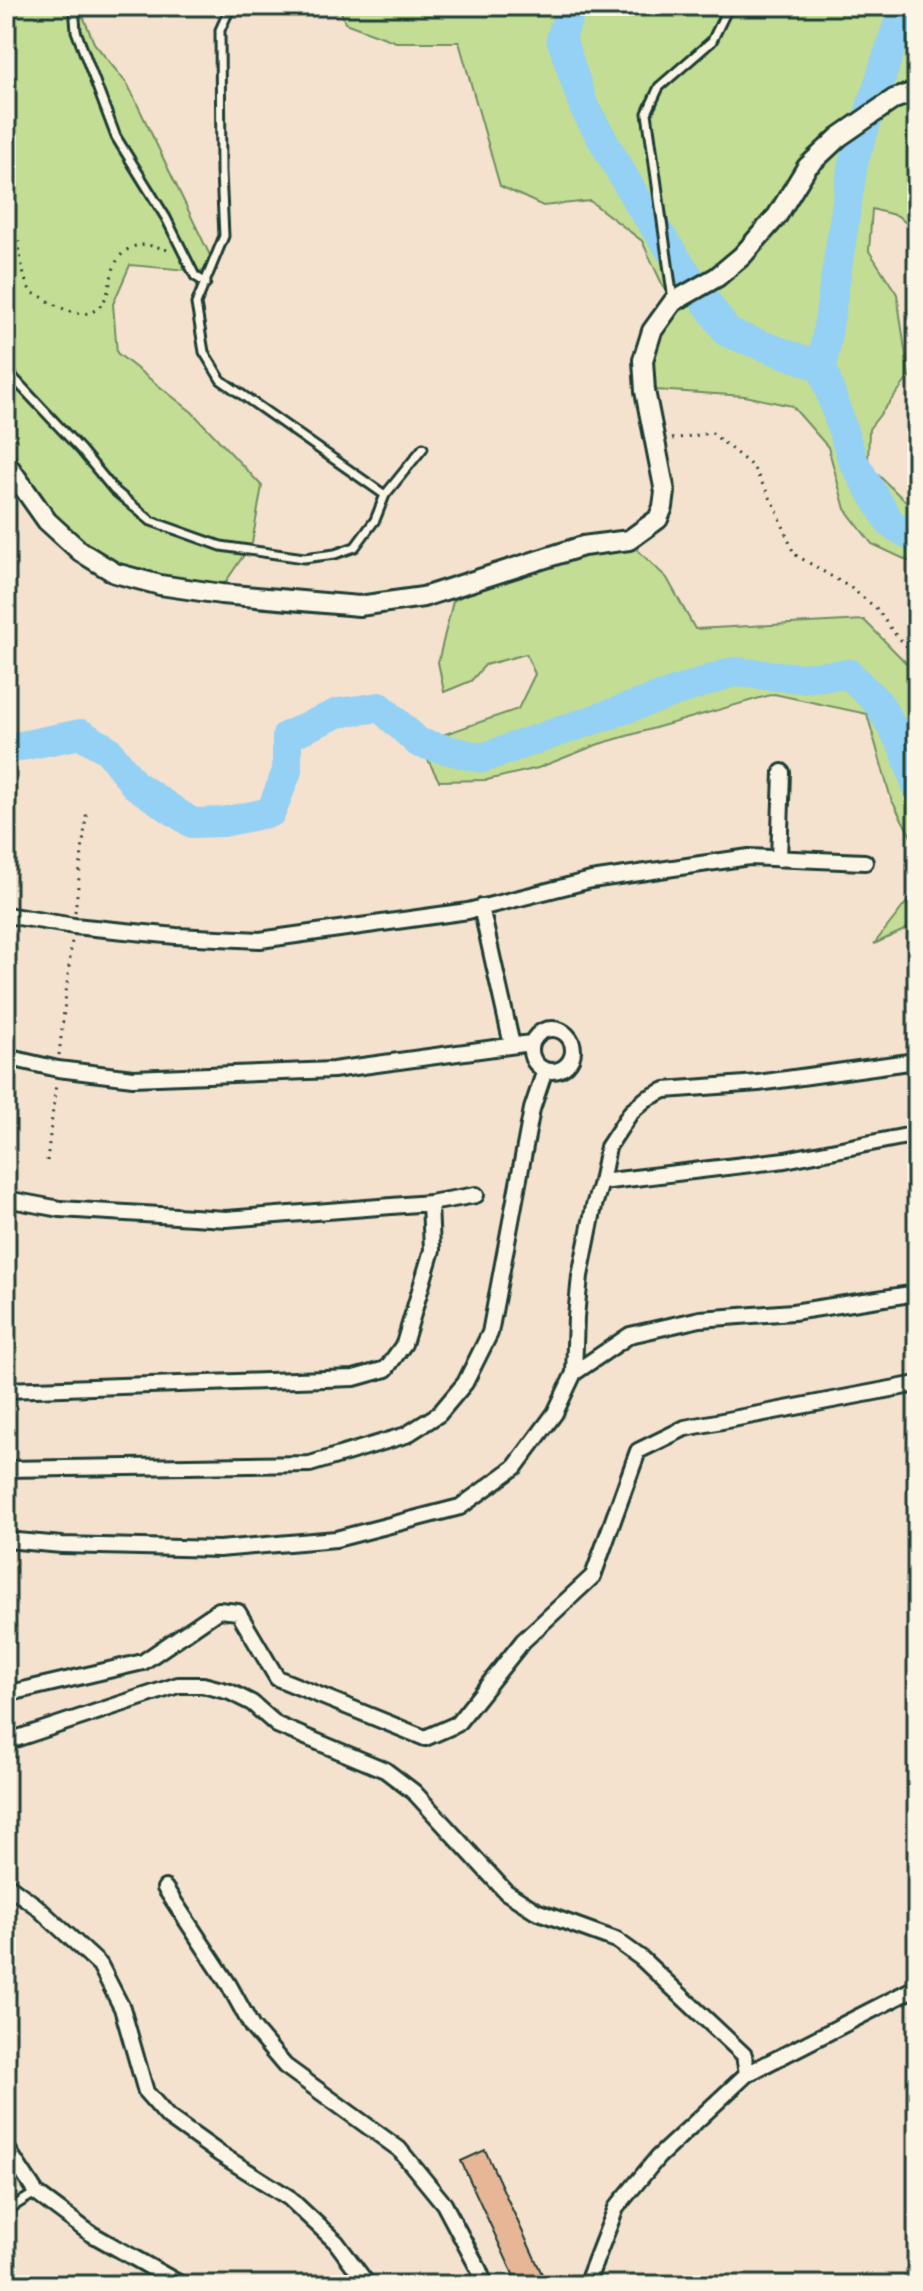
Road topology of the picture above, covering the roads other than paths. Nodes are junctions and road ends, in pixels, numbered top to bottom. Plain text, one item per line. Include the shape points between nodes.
1 (74, 6) edge
2 (231, 6) edge
3 (729, 6) edge
4 (917, 91) edge
5 (206, 283) junction
6 (673, 302) junction
7 (6, 370) edge
8 (423, 448) dead end
9 (6, 463) edge
10 (385, 495) junction
11 (782, 772) dead end
12 (779, 859) junction
13 (865, 862) dead end
14 (481, 907) junction
15 (6, 915) edge
16 (531, 1043) junction
17 (512, 1045) junction
18 (6, 1057) edge
19 (916, 1061) edge
20 (545, 1070) junction
21 (917, 1134) edge
22 (601, 1182) junction
23 (476, 1195) dead end
24 (6, 1199) edge
25 (430, 1203) junction
26 (917, 1293) edge
27 (574, 1373) junction
28 (917, 1384) edge
29 (6, 1390) edge
30 (6, 1469) edge
31 (6, 1540) edge
32 (6, 1694) edge
33 (6, 1742) edge
34 (6, 1884) edge
35 (165, 1888) dead end
36 (917, 1987) edge
37 (747, 2074) junction
38 (6, 2147) edge
39 (36, 2193) junction
40 (6, 2211) edge
41 (182, 2285) edge
42 (368, 2285) edge
43 (485, 2285) edge
44 (586, 2285) edge

1 - 5 lane via 76,31 116,137 195,276
2 - 5 lane via 220,30 224,236
3 - 6 lane via 712,41 659,87 647,113
4 - 6 street via 894,99 839,137 807,167 777,216 742,256
5 - 10 lane via 196,304 199,328 204,352 221,380
6 - 9 street via 652,331 643,360 665,492 658,519 629,540 583,546 423,597 359,606 221,594 115,573 47,521
7 - 10 lane via 114,490 151,521 221,546 304,558 335,554 355,547
8 - 10 lane
11 - 12 street
12 - 13 street
12 - 14 street via 749,857 591,880
14 - 15 street via 260,940 74,926
14 - 17 street
16 - 17 street
16 - 20 street via 536,1064
16 - 20 street via 548,1028 569,1036 573,1057 566,1067
17 - 18 street via 333,1070 133,1078
19 - 22 street via 665,1090 631,1112 608,1147
20 - 30 street via 532,1109 490,1333 465,1383 439,1414 406,1435 310,1464
21 - 22 street via 785,1160
22 - 27 street via 580,1276
23 - 25 street
24 - 25 street via 60,1209 226,1219
25 - 29 street via 432,1250 404,1344 386,1369 354,1378
26 - 27 street via 793,1312 700,1319 630,1335
27 - 31 street via 555,1413 515,1467 460,1507 336,1539 219,1549
28 - 32 street via 685,1428 638,1451 593,1576 523,1641 457,1724 425,1738 277,1678 238,1612 219,1610 143,1662
33 - 37 street via 178,1685 230,1692 277,1725 385,1770 414,1792 506,1892 536,1911 616,1940 641,1958 744,2055
34 - 42 street via 100,1965 122,2008 146,2092 168,2117 288,2197 336,2242
35 - 43 street via 252,2027 285,2066 399,2149 444,2204
36 - 37 street
37 - 44 street via 658,2157 616,2208
38 - 39 street
39 - 40 lane
39 - 41 street via 90,2233

